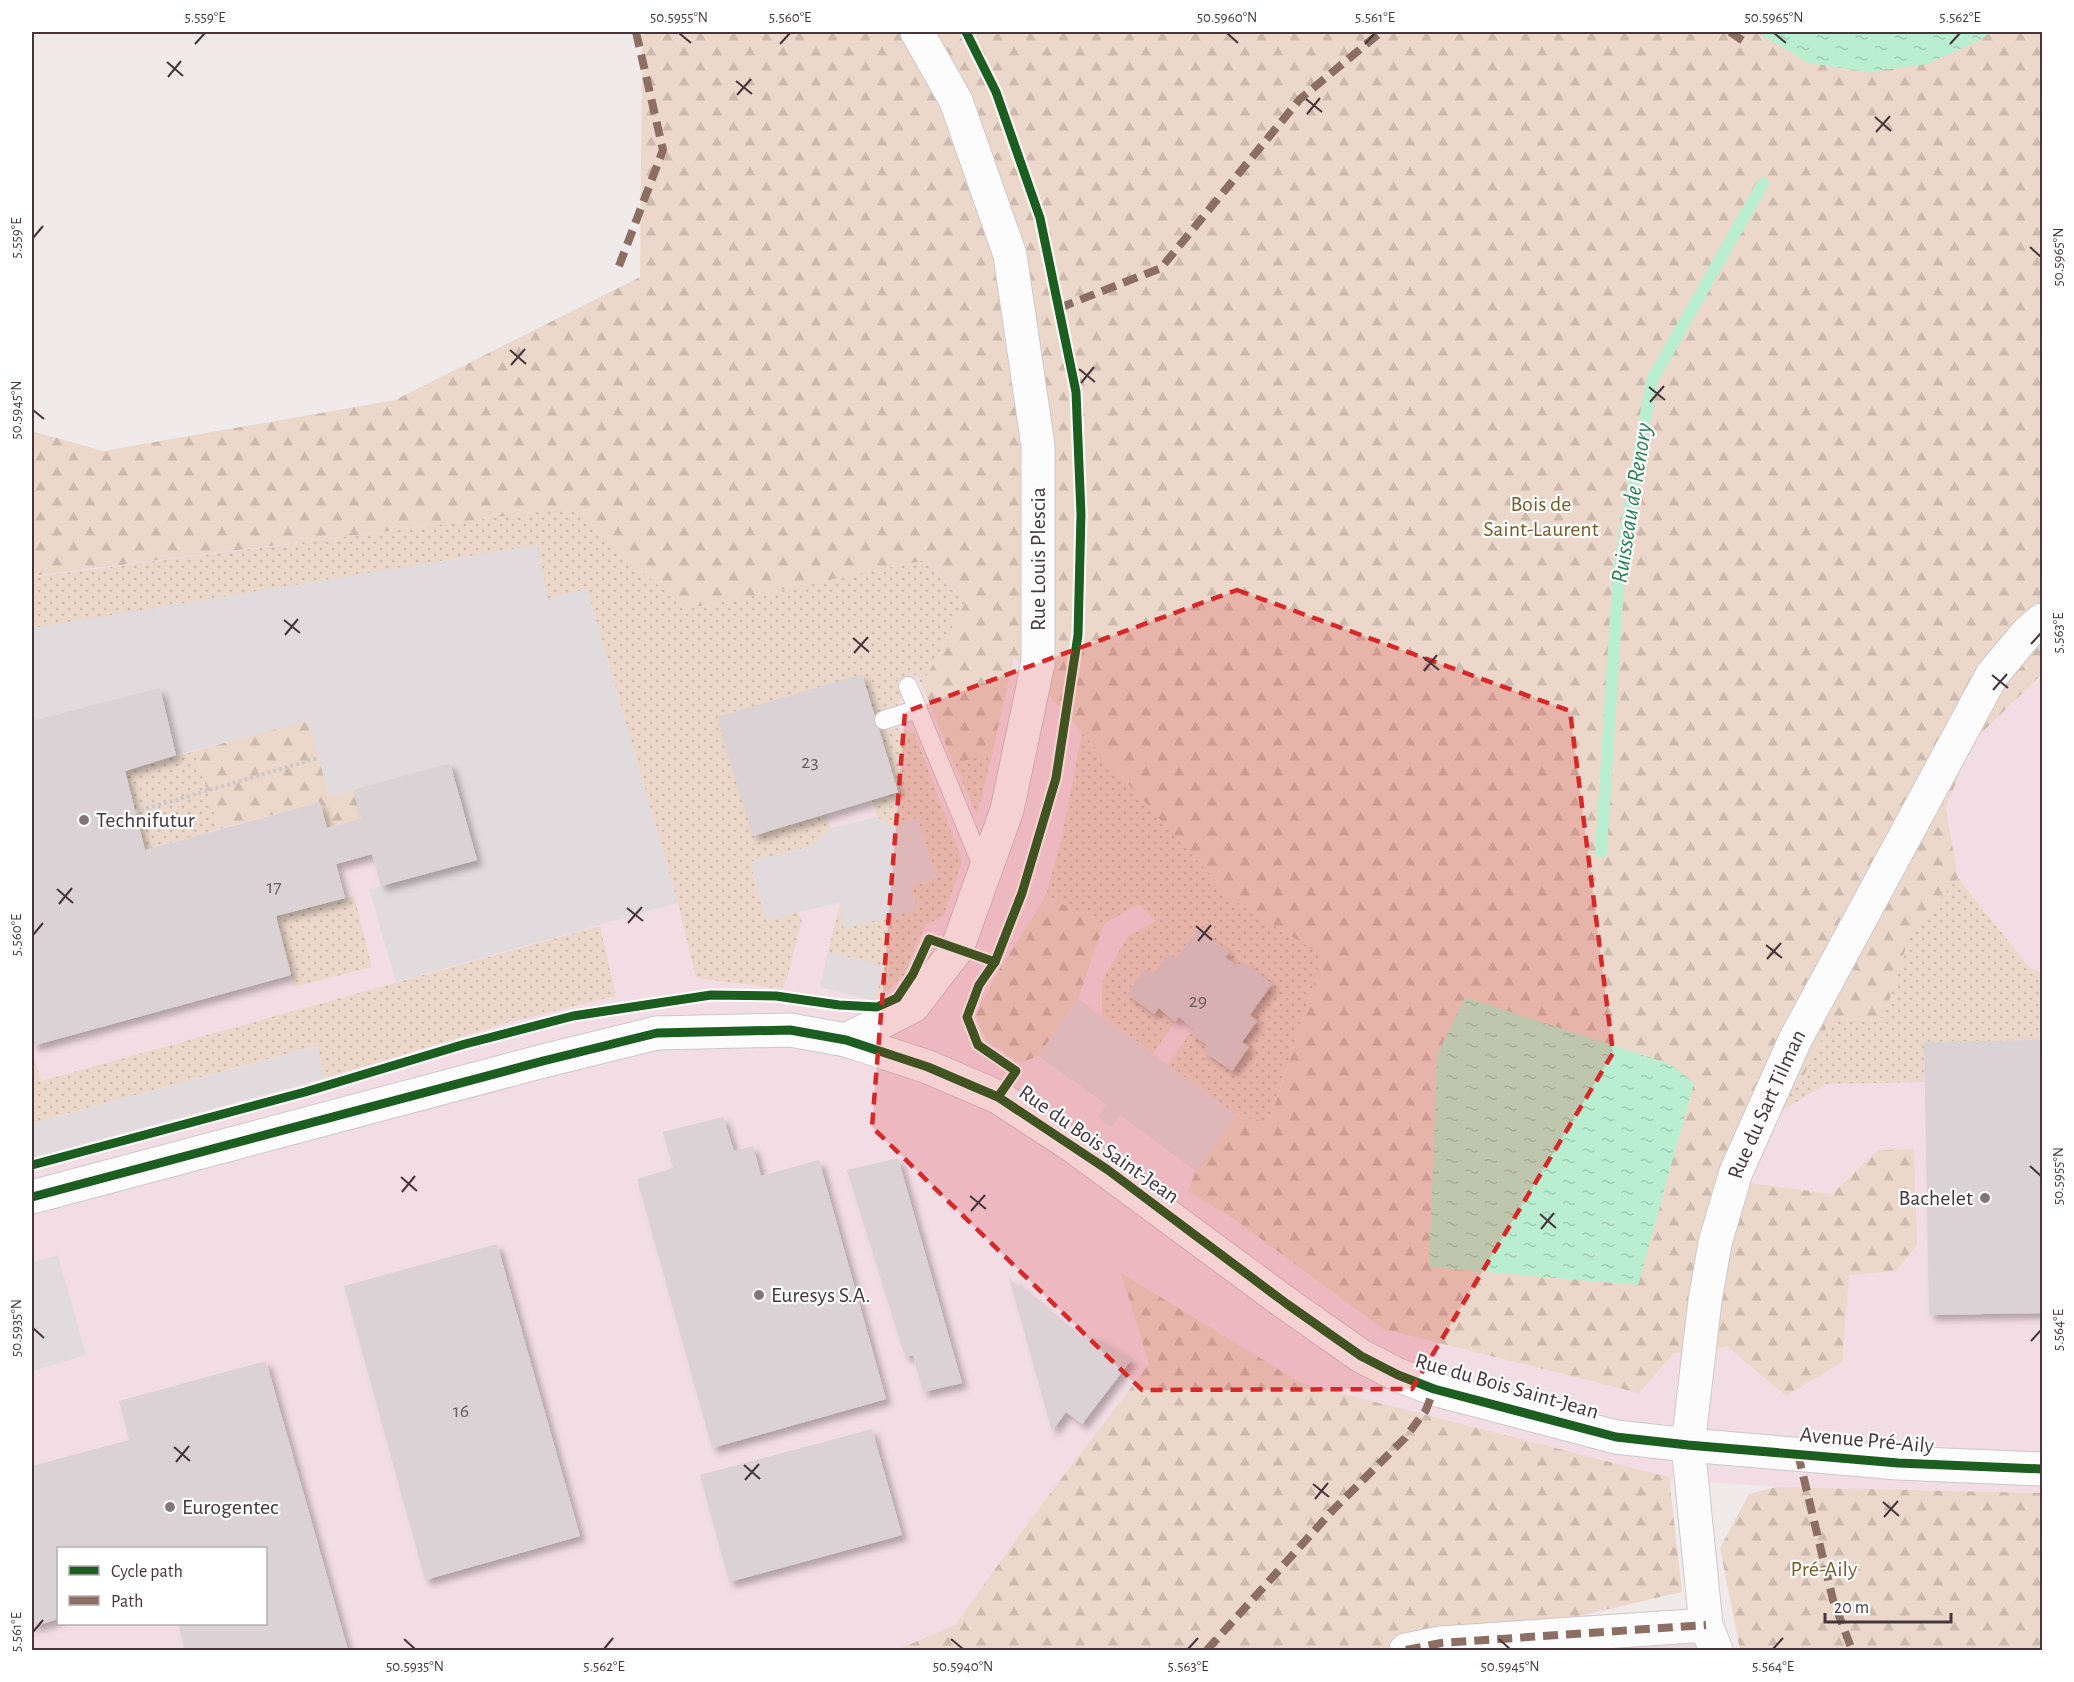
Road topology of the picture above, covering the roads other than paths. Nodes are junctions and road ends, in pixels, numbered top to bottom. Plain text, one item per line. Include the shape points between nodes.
1 (917, 32) edge
2 (2043, 620) edge
3 (908, 686) dead end
4 (918, 709) junction
5 (884, 720) dead end
6 (985, 872) junction
7 (846, 1040) junction
8 (32, 1197) edge
9 (1688, 1445) junction
10 (2043, 1469) edge
11 (1711, 1638) edge
12 (1406, 1650) edge

1 - 6 street, Rue Louis Plescia via 956,101 1010,255 1038,446 1038,663 1007,810
2 - 9 street, Rue du Sart Tilman via 1992,675 1795,1040 1736,1172 1715,1243
3 - 4 lane
4 - 5 lane
4 - 6 lane
6 - 7 street, Rue Louis Plescia via 957,949 913,1006
7 - 8 street, Rue du Bois Saint-Jean via 790,1030 657,1033
7 - 9 street, Rue du Bois Saint-Jean via 928,1067 998,1097 1108,1170 1361,1356 1398,1374 1434,1389 1616,1437
9 - 10 street, Avenue Pré-Aily via 1898,1464
9 - 11 street, Rue du Sart Tilman
11 - 12 street via 1441,1643

